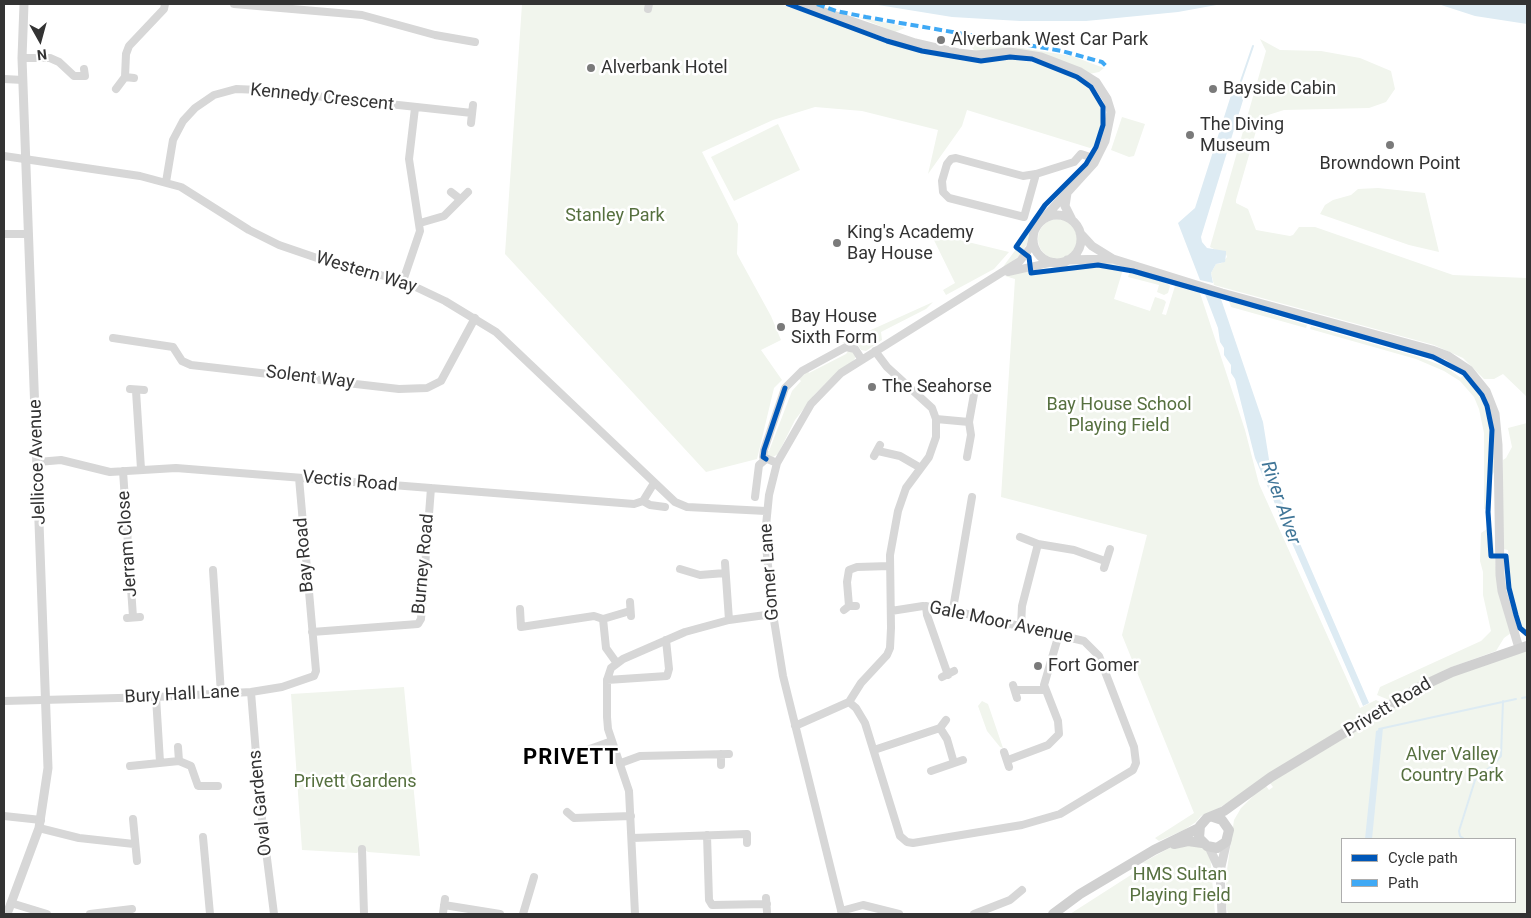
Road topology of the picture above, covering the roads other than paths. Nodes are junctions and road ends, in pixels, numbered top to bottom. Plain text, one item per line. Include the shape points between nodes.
1 (24, 4) edge
2 (166, 4) edge
3 (234, 4) edge
4 (801, 4) edge
5 (475, 42) dead end
6 (22, 58) junction
7 (84, 69) dead end
8 (126, 77) junction
9 (134, 78) dead end
10 (23, 80) junction
11 (5, 81) edge
12 (116, 89) dead end
13 (415, 108) junction
14 (471, 123) dead end
15 (4, 156) edge
16 (26, 159) junction
17 (1096, 159) junction
18 (1036, 174) junction
19 (166, 182) junction
20 (1068, 190) junction
21 (451, 192) dead end
22 (468, 192) dead end
23 (460, 199) junction
24 (1043, 220) junction
25 (1072, 220) junction
26 (420, 223) junction
27 (1080, 233) junction
28 (4, 234) edge
29 (28, 234) junction
30 (1034, 237) junction
31 (1114, 259) junction
32 (1067, 260) junction
33 (1054, 262) junction
34 (1002, 274) junction
35 (403, 281) junction
36 (475, 318) junction
37 (113, 338) dead end
38 (875, 352) junction
39 (862, 360) junction
40 (137, 390) dead end
41 (974, 394) dead end
42 (936, 419) junction
43 (969, 422) junction
44 (877, 451) dead end
45 (967, 457) dead end
46 (766, 459) junction
47 (38, 462) junction
48 (777, 464) junction
49 (920, 467) junction
50 (141, 468) junction
51 (123, 471) junction
52 (299, 478) junction
53 (654, 483) junction
54 (431, 488) junction
55 (755, 497) dead end
56 (972, 497) dead end
57 (643, 502) junction
58 (665, 506) dead end
59 (766, 511) junction
60 (1020, 537) dead end
61 (1038, 544) junction
62 (1110, 549) dead end
63 (725, 563) dead end
64 (890, 566) junction
65 (680, 569) dead end
66 (213, 570) dead end
67 (725, 573) junction
68 (630, 602) dead end
69 (926, 606) junction
70 (850, 607) dead end
71 (520, 609) dead end
72 (953, 609) junction
73 (891, 611) junction
74 (772, 614) junction
75 (133, 618) dead end
76 (603, 619) junction
77 (729, 620) junction
78 (1021, 626) junction
79 (312, 632) junction
80 (1059, 634) junction
81 (666, 640) junction
82 (1523, 647) edge
83 (616, 662) junction
84 (948, 674) dead end
85 (607, 680) junction
86 (1044, 690) junction
87 (251, 692) junction
88 (221, 694) junction
89 (156, 697) junction
90 (1017, 698) dead end
91 (46, 700) junction
92 (4, 701) edge
93 (849, 702) junction
94 (946, 720) dead end
95 (795, 726) junction
96 (940, 728) junction
97 (612, 741) junction
98 (178, 747) dead end
99 (587, 750) dead end
100 (874, 750) junction
101 (1004, 752) dead end
102 (963, 760) dead end
103 (179, 761) junction
104 (160, 762) junction
105 (621, 763) junction
106 (954, 763) junction
107 (721, 765) dead end
108 (130, 766) dead end
109 (931, 771) dead end
110 (218, 786) dead end
111 (1257, 787) junction
112 (567, 812) dead end
113 (4, 816) edge
114 (631, 816) junction
115 (1213, 817) junction
116 (133, 819) dead end
117 (40, 824) junction
118 (1199, 828) junction
119 (1228, 828) junction
120 (707, 835) junction
121 (202, 837) dead end
122 (632, 838) junction
123 (1227, 840) junction
124 (747, 843) dead end
125 (134, 844) junction
126 (1206, 845) junction
127 (362, 849) dead end
128 (1154, 850) junction
129 (137, 862) dead end
130 (1220, 871) junction
131 (531, 881) dead end
132 (1022, 890) dead end
133 (11, 902) junction
134 (767, 905) dead end
135 (444, 906) dead end
136 (132, 909) dead end
137 (842, 913) edge
138 (7, 914) edge
139 (47, 914) edge
140 (90, 914) edge
141 (210, 914) edge
142 (274, 914) edge
143 (364, 914) edge
144 (500, 914) edge
145 (523, 914) edge
146 (635, 914) edge
147 (899, 914) edge
148 (974, 914) edge
149 (1053, 914) edge
150 (1222, 914) edge

1 - 6 street, Jellicoe Avenue
2 - 8 street via 129,46
3 - 5 street via 362,15
4 - 17 street via 915,43 967,54 1023,53 1041,56 1080,72 1096,82 1110,106 1109,131
6 - 7 street via 50,58 74,76 85,76
6 - 10 street, Jellicoe Avenue
8 - 9 street
8 - 12 street
10 - 11 street
10 - 16 street, Jellicoe Avenue
13 - 14 street, Kennedy Crescent via 472,109
13 - 19 street, Kennedy Crescent via 260,90 236,89 214,95 182,121 174,140
13 - 26 street, Kennedy Crescent via 409,159
15 - 16 street, Western Way
16 - 19 street, Western Way
16 - 29 street, Jellicoe Avenue
17 - 18 street via 1081,154 1074,162
17 - 20 street
18 - 18 street via 1024,217 948,198 943,192 942,181 947,164 956,158 1023,176
19 - 35 street, Western Way via 194,193 249,230 279,245
20 - 24 street
20 - 25 street via 1065,206
21 - 23 street
22 - 23 street
23 - 26 street via 444,216
24 - 25 street via 1058,215
24 - 30 street via 1038,224
25 - 27 street
26 - 35 street, Kennedy Crescent
27 - 31 street via 1092,246
27 - 32 street via 1077,252
28 - 29 street
29 - 47 street, Jellicoe Avenue
30 - 33 street via 1041,256
30 - 34 street via 1026,255
31 - 32 street
31 - 82 street via 1216,291 1432,350 1469,370 1486,391 1495,414 1500,575 1502,591
32 - 33 street
33 - 34 street
34 - 38 street, Gomer Lane
35 - 36 street, Western Way
36 - 37 street, Solent Way via 441,382 427,388 398,389 191,365 182,361 173,347
36 - 53 street, Western Way via 514,349
38 - 39 street, Gomer Lane
38 - 42 street via 927,401
39 - 46 street via 855,349 846,347 815,363 785,388 764,450
39 - 48 street, Gomer Lane via 841,374 810,404
40 - 50 street
41 - 43 street
42 - 43 street
42 - 49 street via 934,448
43 - 45 street
44 - 49 street via 900,456
46 - 48 street
46 - 55 street via 759,465
47 - 51 street, Vectis Road via 61,460 110,472
47 - 91 street, Jellicoe Avenue
48 - 59 street, Gomer Lane
49 - 64 street via 899,505
50 - 51 street, Vectis Road
50 - 52 street, Vectis Road
51 - 75 street, Jerram Close
52 - 54 street, Vectis Road
52 - 79 street, Bay Road
53 - 57 street
53 - 59 street, Western Way via 675,502 687,507
54 - 57 street, Vectis Road via 634,504
54 - 79 street, Burney Road via 421,619 418,624
56 - 72 street via 964,516
57 - 58 street, Vectis Road
59 - 74 street, Gomer Lane via 766,559
60 - 61 street
61 - 62 street via 1074,550 1104,565
61 - 78 street via 1022,606
63 - 67 street
64 - 70 street via 849,570
64 - 73 street
65 - 67 street via 700,574
66 - 88 street
67 - 77 street
68 - 76 street via 631,614
69 - 72 street, Gale Moor Avenue
69 - 73 street, Gale Moor Avenue
69 - 84 street
71 - 76 street via 521,627 594,616
72 - 78 street, Gale Moor Avenue
73 - 93 street via 891,639 886,655
74 - 77 street
74 - 95 street, Gomer Lane
76 - 83 street via 606,648
77 - 81 street
78 - 80 street, Gale Moor Avenue
79 - 87 street, Bury Hall Lane via 314,676
80 - 86 street via 1056,651 1044,678
80 - 100 street, Gale Moor Avenue via 1084,641 1099,656 1137,756 1132,770 1060,814 1022,826 913,843 900,836
81 - 83 street
81 - 85 street via 668,669 665,676
82 - 111 main road, Privett Road via 1434,680
83 - 85 street
85 - 97 street via 607,718
86 - 90 street via 1014,688
86 - 101 street via 1058,722 1059,734 1048,745 1009,763
87 - 88 street, Bury Hall Lane
87 - 142 street, Oval Gardens
88 - 89 street, Bury Hall Lane
89 - 91 street, Bury Hall Lane
89 - 104 street
91 - 92 street, Bury Hall Lane
91 - 117 street, Jellicoe Avenue via 48,768
93 - 95 street
93 - 100 street, Gale Moor Avenue via 865,723
94 - 96 street
95 - 137 street, Gomer Lane
96 - 100 street
96 - 106 street
97 - 99 street
97 - 105 street
98 - 103 street
102 - 106 street
103 - 104 street
103 - 110 street via 191,766 198,786
104 - 108 street
105 - 107 street via 640,756 725,754
105 - 114 street via 629,791
106 - 109 street
111 - 115 main road, Privett Road
111 - 119 main road, Privett Road via 1235,808
112 - 114 street via 574,818
113 - 117 street
114 - 122 street
115 - 118 main road via 1203,821
115 - 119 main road via 1222,820
116 - 125 street
117 - 125 street via 79,838
117 - 133 street, Jellicoe Avenue
118 - 126 main road via 1199,838
118 - 128 main road
119 - 123 main road
120 - 122 street
120 - 124 street via 747,834
120 - 134 street via 709,900 712,905
121 - 141 street
122 - 146 street
123 - 126 main road via 1217,848
123 - 130 street
125 - 129 street
126 - 128 main road via 1188,841
126 - 130 street
127 - 143 street
128 - 149 main road
130 - 150 street
131 - 145 street
132 - 148 street via 1010,900
133 - 138 street, Jellicoe Avenue
133 - 139 street
135 - 144 street
136 - 140 street
137 - 147 street via 863,905

